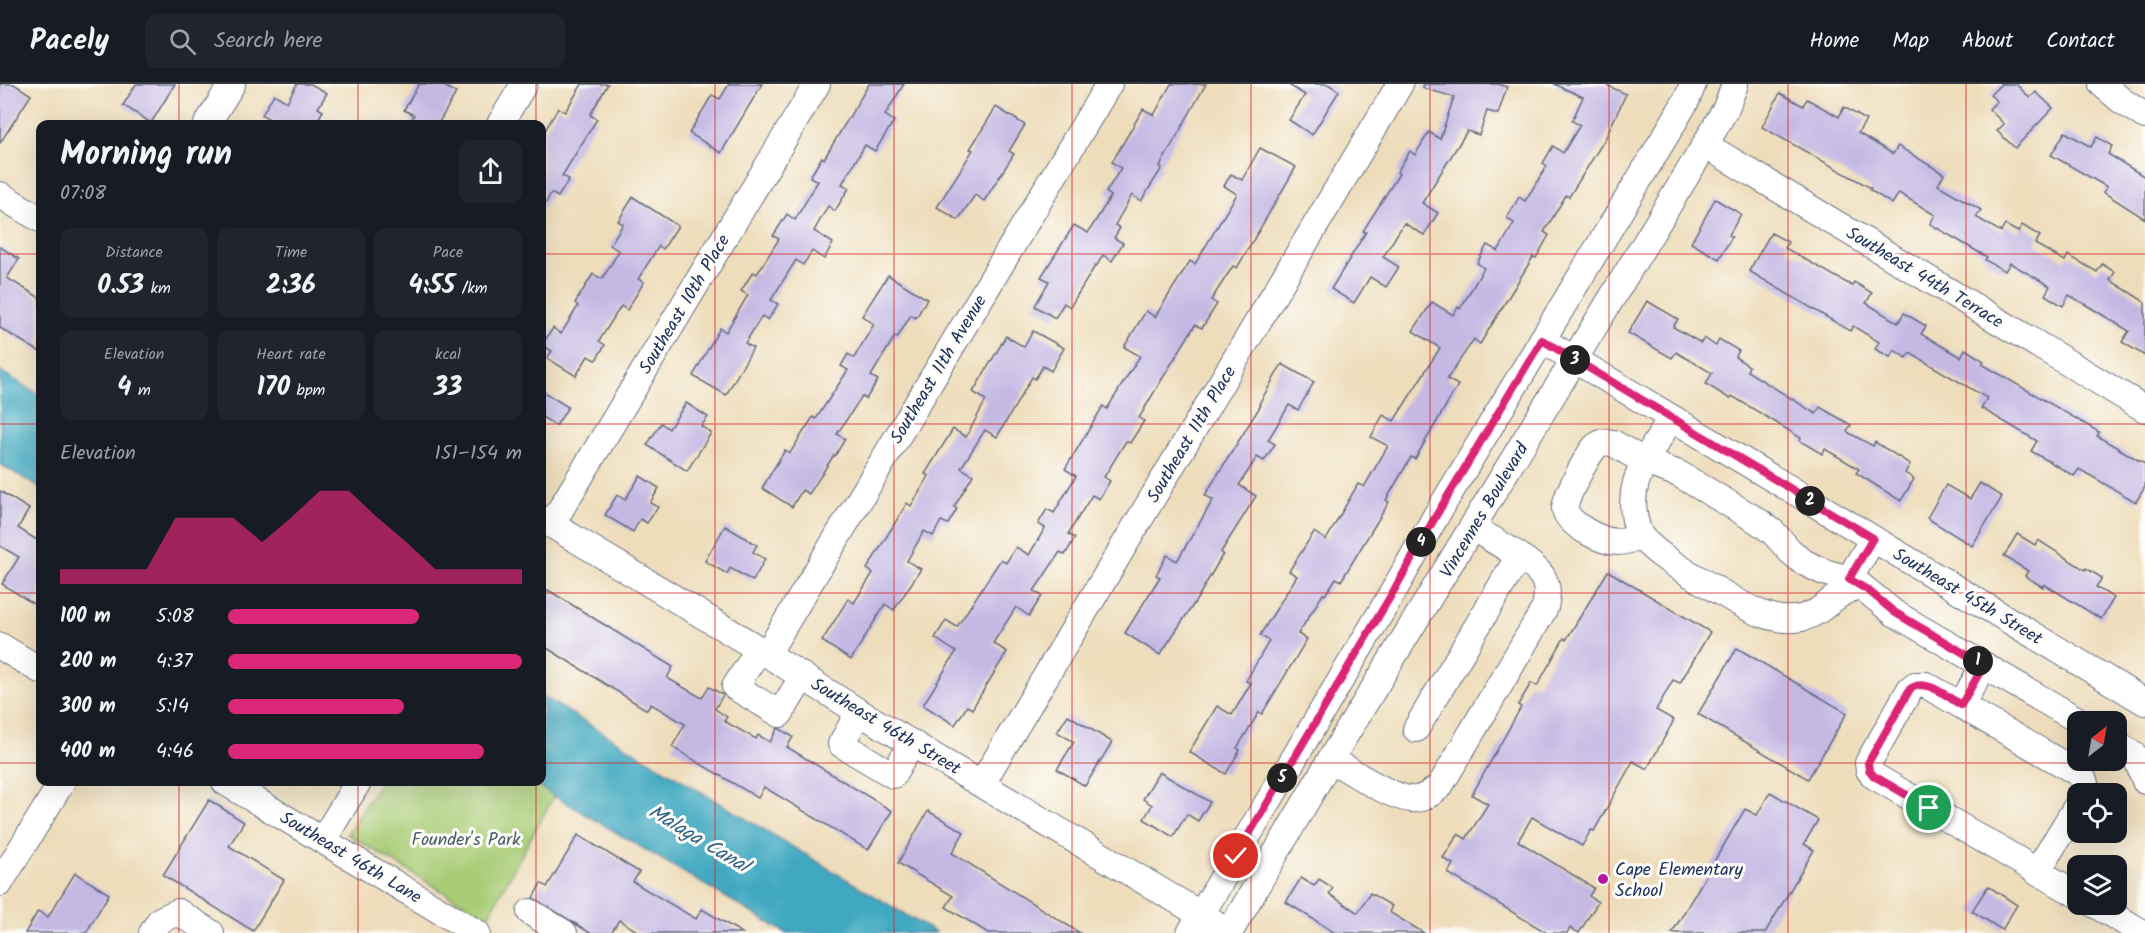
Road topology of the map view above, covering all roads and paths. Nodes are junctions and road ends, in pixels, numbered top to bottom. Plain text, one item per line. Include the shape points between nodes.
1 (232, 84) edge
2 (524, 84) edge
3 (817, 84) edge
4 (1109, 84) edge
5 (1400, 84) edge
6 (1693, 84) edge
7 (1735, 84) edge
8 (2102, 84) edge
9 (2145, 116) edge
10 (210, 120) edge
11 (502, 120) edge
12 (1705, 145) junction
13 (0, 195) edge
14 (36, 217) edge
15 (1542, 340) junction
16 (1575, 360) junction
17 (2145, 409) edge
18 (1671, 418) junction
19 (1645, 462) junction
20 (546, 522) edge
21 (1473, 528) junction
22 (1640, 536) junction
23 (1873, 538) junction
24 (1518, 556) junction
25 (1855, 582) junction
26 (0, 646) edge
27 (763, 651) junction
28 (1984, 665) junction
29 (36, 668) edge
30 (803, 676) junction
31 (2145, 702) edge
32 (1961, 705) junction
33 (859, 712) junction
34 (2067, 714) edge
35 (1416, 729) dead end
36 (912, 743) junction
37 (2127, 750) edge
38 (1331, 759) junction
39 (2145, 781) edge
40 (981, 783) junction
41 (2085, 783) edge
42 (60, 786) edge
43 (232, 786) edge
44 (356, 786) edge
45 (2067, 822) edge
46 (322, 840) junction
47 (2037, 872) junction
48 (0, 883) edge
49 (2067, 889) edge
50 (530, 912) dead end
51 (2113, 915) edge
52 (1196, 924) edge
53 (449, 926) edge
54 (556, 931) edge
55 (152, 933) edge
56 (211, 933) edge
57 (477, 933) edge
58 (1230, 933) edge
59 (2143, 933) edge

1 - 10 street
2 - 11 street
3 - 20 street, Southeast 10th Place
4 - 27 street, Southeast 11th Avenue
5 - 40 street, Southeast 11th Place
6 - 15 street, Vincennes Boulevard
7 - 12 street, Vincennes Boulevard
8 - 9 street
12 - 16 street, Vincennes Boulevard
12 - 17 street, Southeast 44th Terrace
13 - 14 street
15 - 16 street, Southeast 45th Street
15 - 52 street, Vincennes Boulevard
16 - 18 street, Southeast 45th Street
16 - 21 street, Vincennes Boulevard
18 - 19 street
18 - 23 street, Southeast 45th Street
19 - 22 street via 1631,501
19 - 22 street via 1613,443 1603,442 1595,448 1566,497 1564,508 1570,519 1598,537 1615,542
19 - 25 street via 1679,474 1758,521 1803,562
20 - 27 street, Southeast 46th Street
21 - 24 street
21 - 38 street, Vincennes Boulevard
22 - 25 street via 1653,550 1733,599 1760,614 1781,619 1815,613
23 - 25 street
23 - 31 street, Southeast 45th Street
24 - 35 street
24 - 38 street via 1542,576 1548,592 1545,608 1440,786 1428,796 1413,800 1394,795
25 - 28 street via 1894,612
26 - 29 street
27 - 30 street, Southeast 46th Street
27 - 30 street, Southeast 11th Avenue via 735,687 780,714
28 - 32 street
28 - 34 street
30 - 33 street, Southeast 46th Street
32 - 41 street via 2078,773
32 - 47 street via 1926,685 1915,685 1872,755 1869,770
33 - 36 street, Southeast 46th Street
33 - 36 street via 841,744 893,775
36 - 40 street, Southeast 46th Street
37 - 39 street via 2136,757
38 - 58 street, Vincennes Boulevard
40 - 52 street, Southeast 46th Street
42 - 48 street
43 - 46 street, Southeast 46th Lane
44 - 46 street
45 - 47 street
46 - 53 street, Southeast 46th Lane
47 - 49 street
50 - 54 street
51 - 59 street
52 - 58 street, Southeast 46th Street
53 - 57 street, Southeast 46th Lane
55 - 56 street via 160,920 178,912

